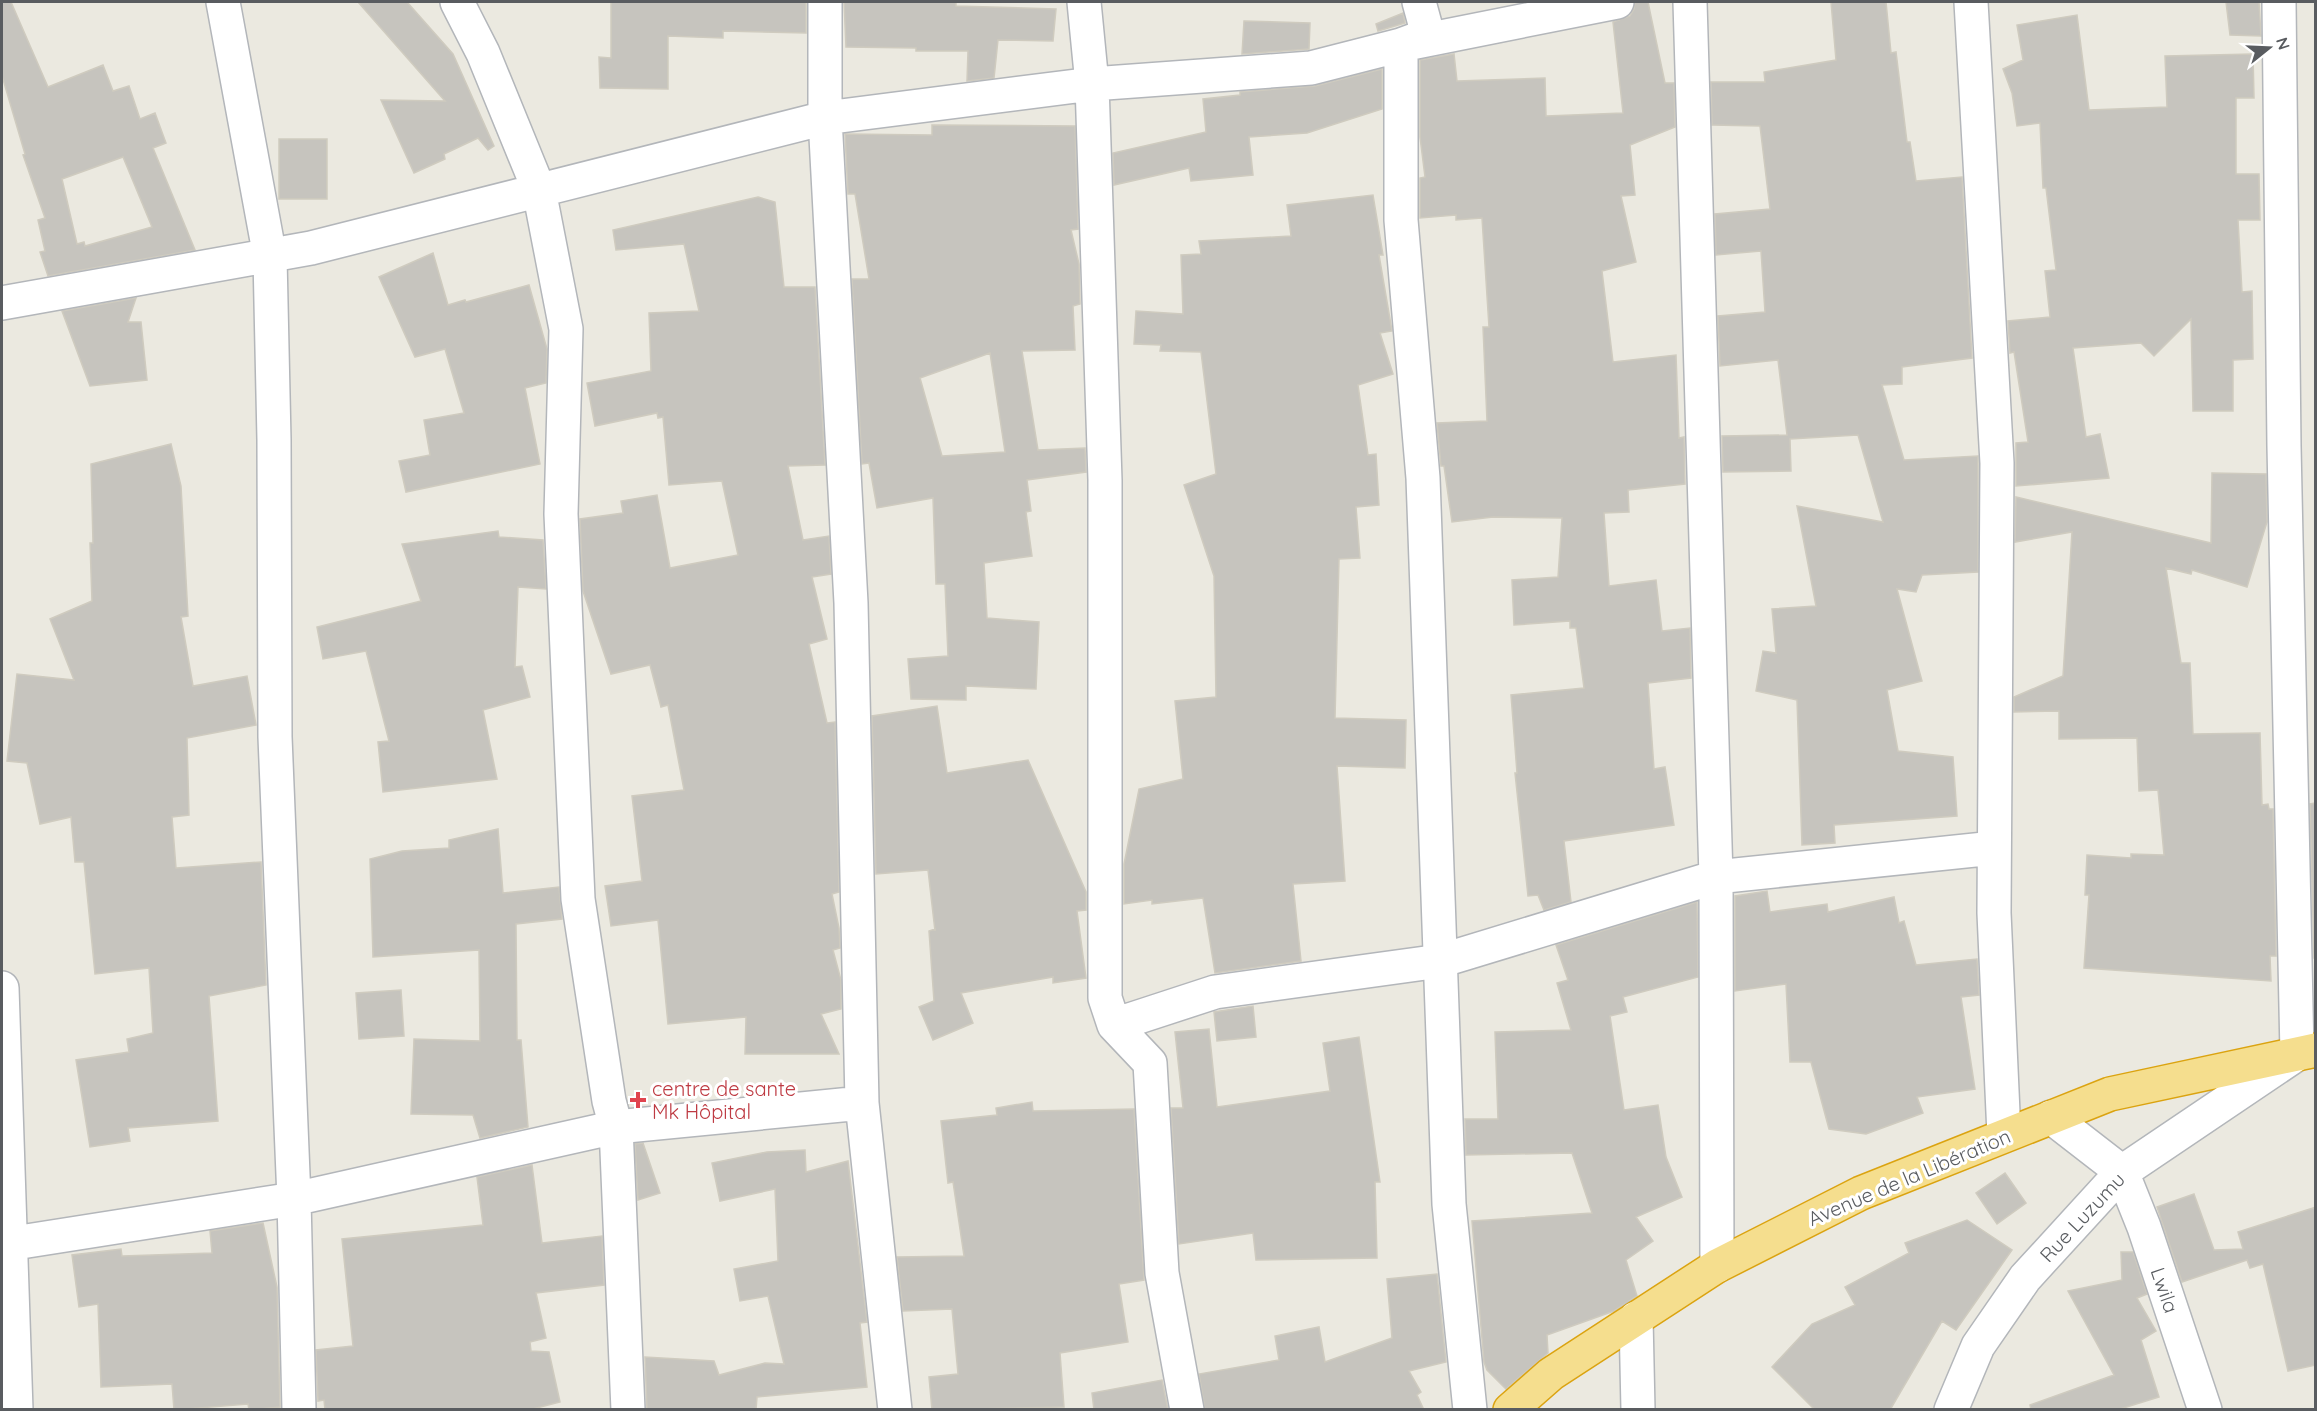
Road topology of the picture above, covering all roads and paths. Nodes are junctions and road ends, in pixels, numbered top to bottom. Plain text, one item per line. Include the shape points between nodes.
1 (223, 2) edge
2 (457, 2) edge
3 (825, 2) edge
4 (1084, 2) edge
5 (1419, 2) edge
6 (1617, 2) edge
7 (1690, 2) edge
8 (1971, 2) edge
9 (2279, 2) edge
10 (1401, 45) junction
11 (1092, 84) junction
12 (825, 118) junction
13 (539, 190) junction
14 (270, 257) junction
15 (2, 303) edge
16 (1994, 848) junction
17 (1716, 877) junction
18 (1440, 961) junction
19 (2, 988) edge
20 (1114, 1025) junction
21 (2306, 1052) edge
22 (862, 1103) junction
23 (2051, 1117) junction
24 (616, 1127) junction
25 (2004, 1135) junction
26 (2122, 1172) junction
27 (294, 1199) junction
28 (5, 1244) edge
29 (1717, 1266) junction
30 (1636, 1318) junction
31 (1951, 1408) edge
32 (16, 1410) edge
33 (299, 1410) edge
34 (628, 1410) edge
35 (895, 1410) edge
36 (1187, 1410) edge
37 (1470, 1410) edge
38 (1510, 1410) edge
39 (1638, 1410) edge
40 (2205, 1410) edge

1 - 14 street
2 - 13 street via 483,53
3 - 12 street
4 - 11 street
5 - 10 street via 1428,34
6 - 10 street
7 - 17 street
8 - 16 street via 1997,463
9 - 21 street via 2284,446
10 - 11 street via 1311,68
10 - 18 street via 1401,220 1423,478
11 - 12 street
11 - 20 street via 1105,480 1105,998
12 - 13 street
12 - 22 street via 850,603
13 - 14 street
13 - 24 street via 566,329 561,514 578,898
14 - 15 street
14 - 27 street via 274,738
16 - 17 street
16 - 25 street
17 - 18 street
17 - 29 street
18 - 20 street via 1215,992
18 - 37 street via 1449,1204
19 - 28 street
20 - 36 street via 1150,1063 1162,1273
21 - 23 highway, Avenue de la Libération via 2110,1094
21 - 26 street, Rue Luzumu
22 - 24 street
22 - 35 street
23 - 25 highway, Avenue de la Libération
23 - 26 street
24 - 27 street
24 - 34 street
25 - 29 highway, Avenue de la Libération via 1861,1193
26 - 31 street, Rue Luzumu via 2025,1278 1978,1346
26 - 40 street, Lwila
27 - 28 street
27 - 33 street
28 - 32 street
29 - 30 highway, Avenue de la Libération
30 - 38 highway, Avenue de la Libération via 1551,1374
30 - 39 street

